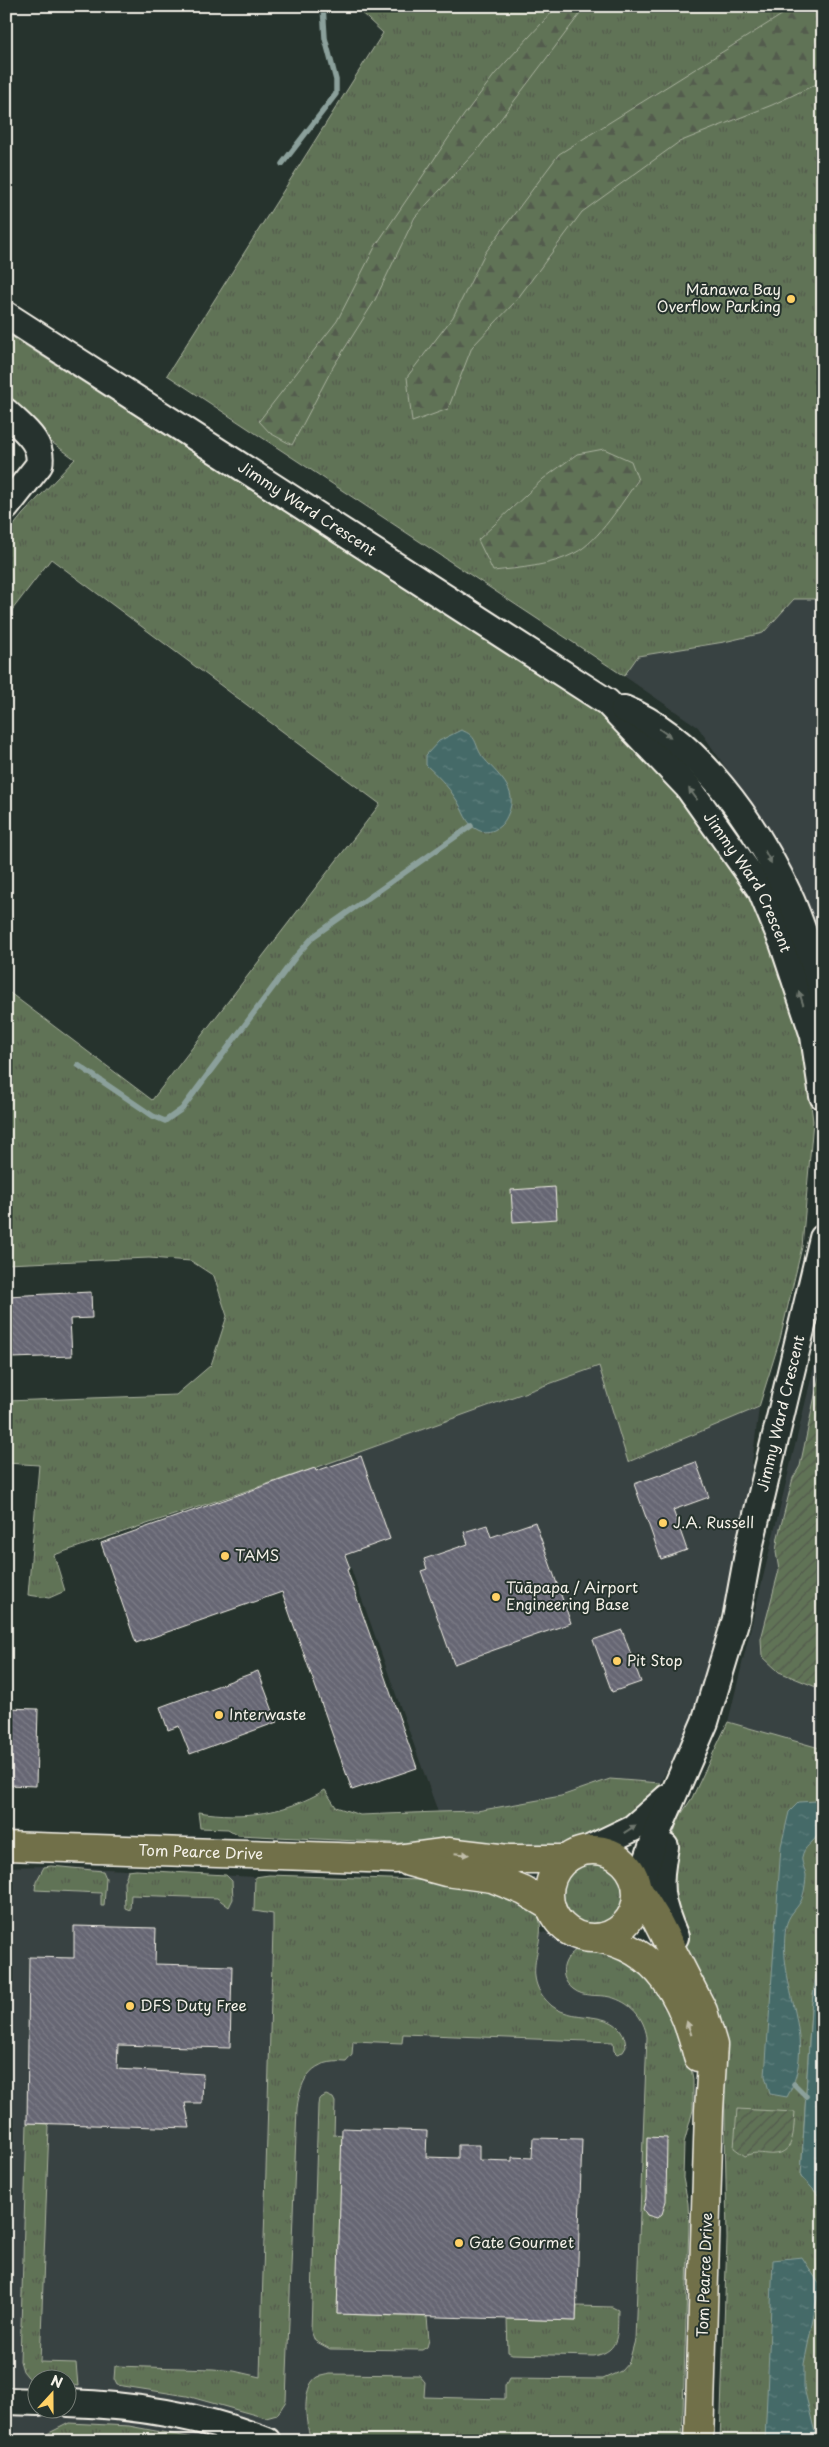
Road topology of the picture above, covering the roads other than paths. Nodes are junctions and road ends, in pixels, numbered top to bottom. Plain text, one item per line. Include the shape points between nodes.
1 (6, 315) edge
2 (6, 412) edge
3 (6, 507) edge
4 (607, 702) junction
5 (823, 992) edge
6 (823, 1096) edge
7 (823, 1238) edge
8 (675, 1790) junction
9 (6, 1846) edge
10 (576, 1854) junction
11 (396, 1859) junction
12 (638, 1890) junction
13 (551, 1907) junction
14 (596, 1938) junction
15 (703, 2011) junction
16 (709, 2110) junction
17 (6, 2401) edge
18 (28, 2402) edge
19 (78, 2404) edge
20 (267, 2441) edge
21 (699, 2441) edge

1 - 4 street, Jimmy Ward Crescent
2 - 3 street via 39,448 41,456 39,464
4 -> 5 street, Jimmy Ward Crescent via 646,720 682,746 744,816 789,896
6 -> 4 street, Jimmy Ward Crescent via 814,1036 783,943 760,890 688,787
7 - 8 street, Jimmy Ward Crescent via 749,1548 736,1620 705,1722
10 -> 8 street, Jimmy Ward Crescent via 633,1828
8 - 12 street, Jimmy Ward Crescent
8 - 15 street via 662,1860 660,1891 664,1913 689,1968
9 - 11 main road, Tom Pearce Drive
11 -> 10 main road, Tom Pearce Drive via 448,1852 508,1859
10 - 12 main road via 601,1850 620,1859 634,1875
10 - 13 main road via 556,1870 550,1884
11 - 13 main road, Tom Pearce Drive via 446,1872 492,1878
12 - 14 main road via 632,1917 622,1928
12 - 15 main road, Tom Pearce Drive
13 - 14 main road via 559,1922 569,1931 582,1937
16 -> 14 main road, Tom Pearce Drive via 689,2027 666,1980 637,1952
15 - 16 main road, Tom Pearce Drive via 714,2056
16 - 21 main road, Tom Pearce Drive
17 - 18 street
19 - 20 street via 164,2412

